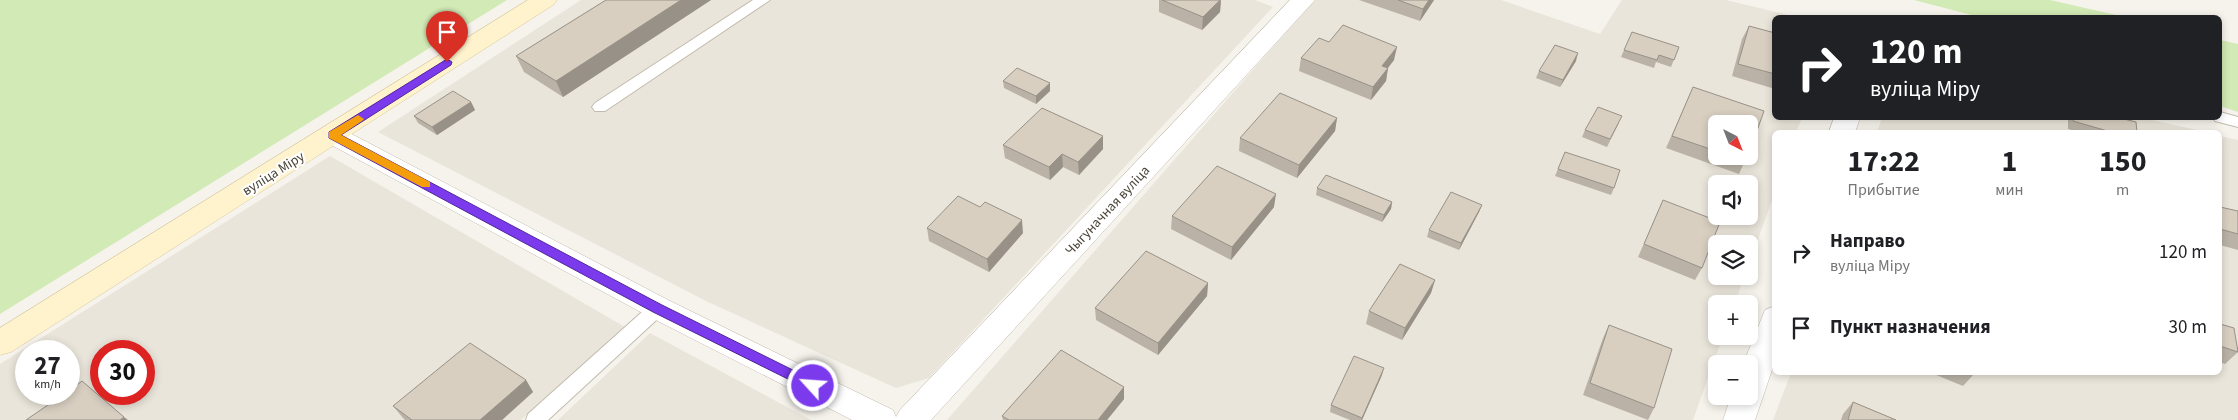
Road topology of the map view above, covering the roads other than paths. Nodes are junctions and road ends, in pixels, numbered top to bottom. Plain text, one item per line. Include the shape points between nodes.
1 (545, 0) edge
2 (763, 0) edge
3 (1303, 0) edge
4 (600, 107) dead end
5 (2222, 118) edge
6 (2238, 122) edge
7 (333, 135) junction
8 (658, 308) junction
9 (1772, 327) edge
10 (0, 343) edge
11 (1758, 366) edge
12 (1744, 405) edge
13 (535, 420) edge
14 (882, 420) edge
15 (911, 420) edge
16 (1738, 420) edge

1 - 7 street, вуліца Міру
2 - 4 lane
3 - 15 street, Чыгуначная вуліца
5 - 6 lane
7 - 8 street
7 - 10 street, вуліца Міру
8 - 13 lane
8 - 14 street
9 - 11 street
12 - 16 street

